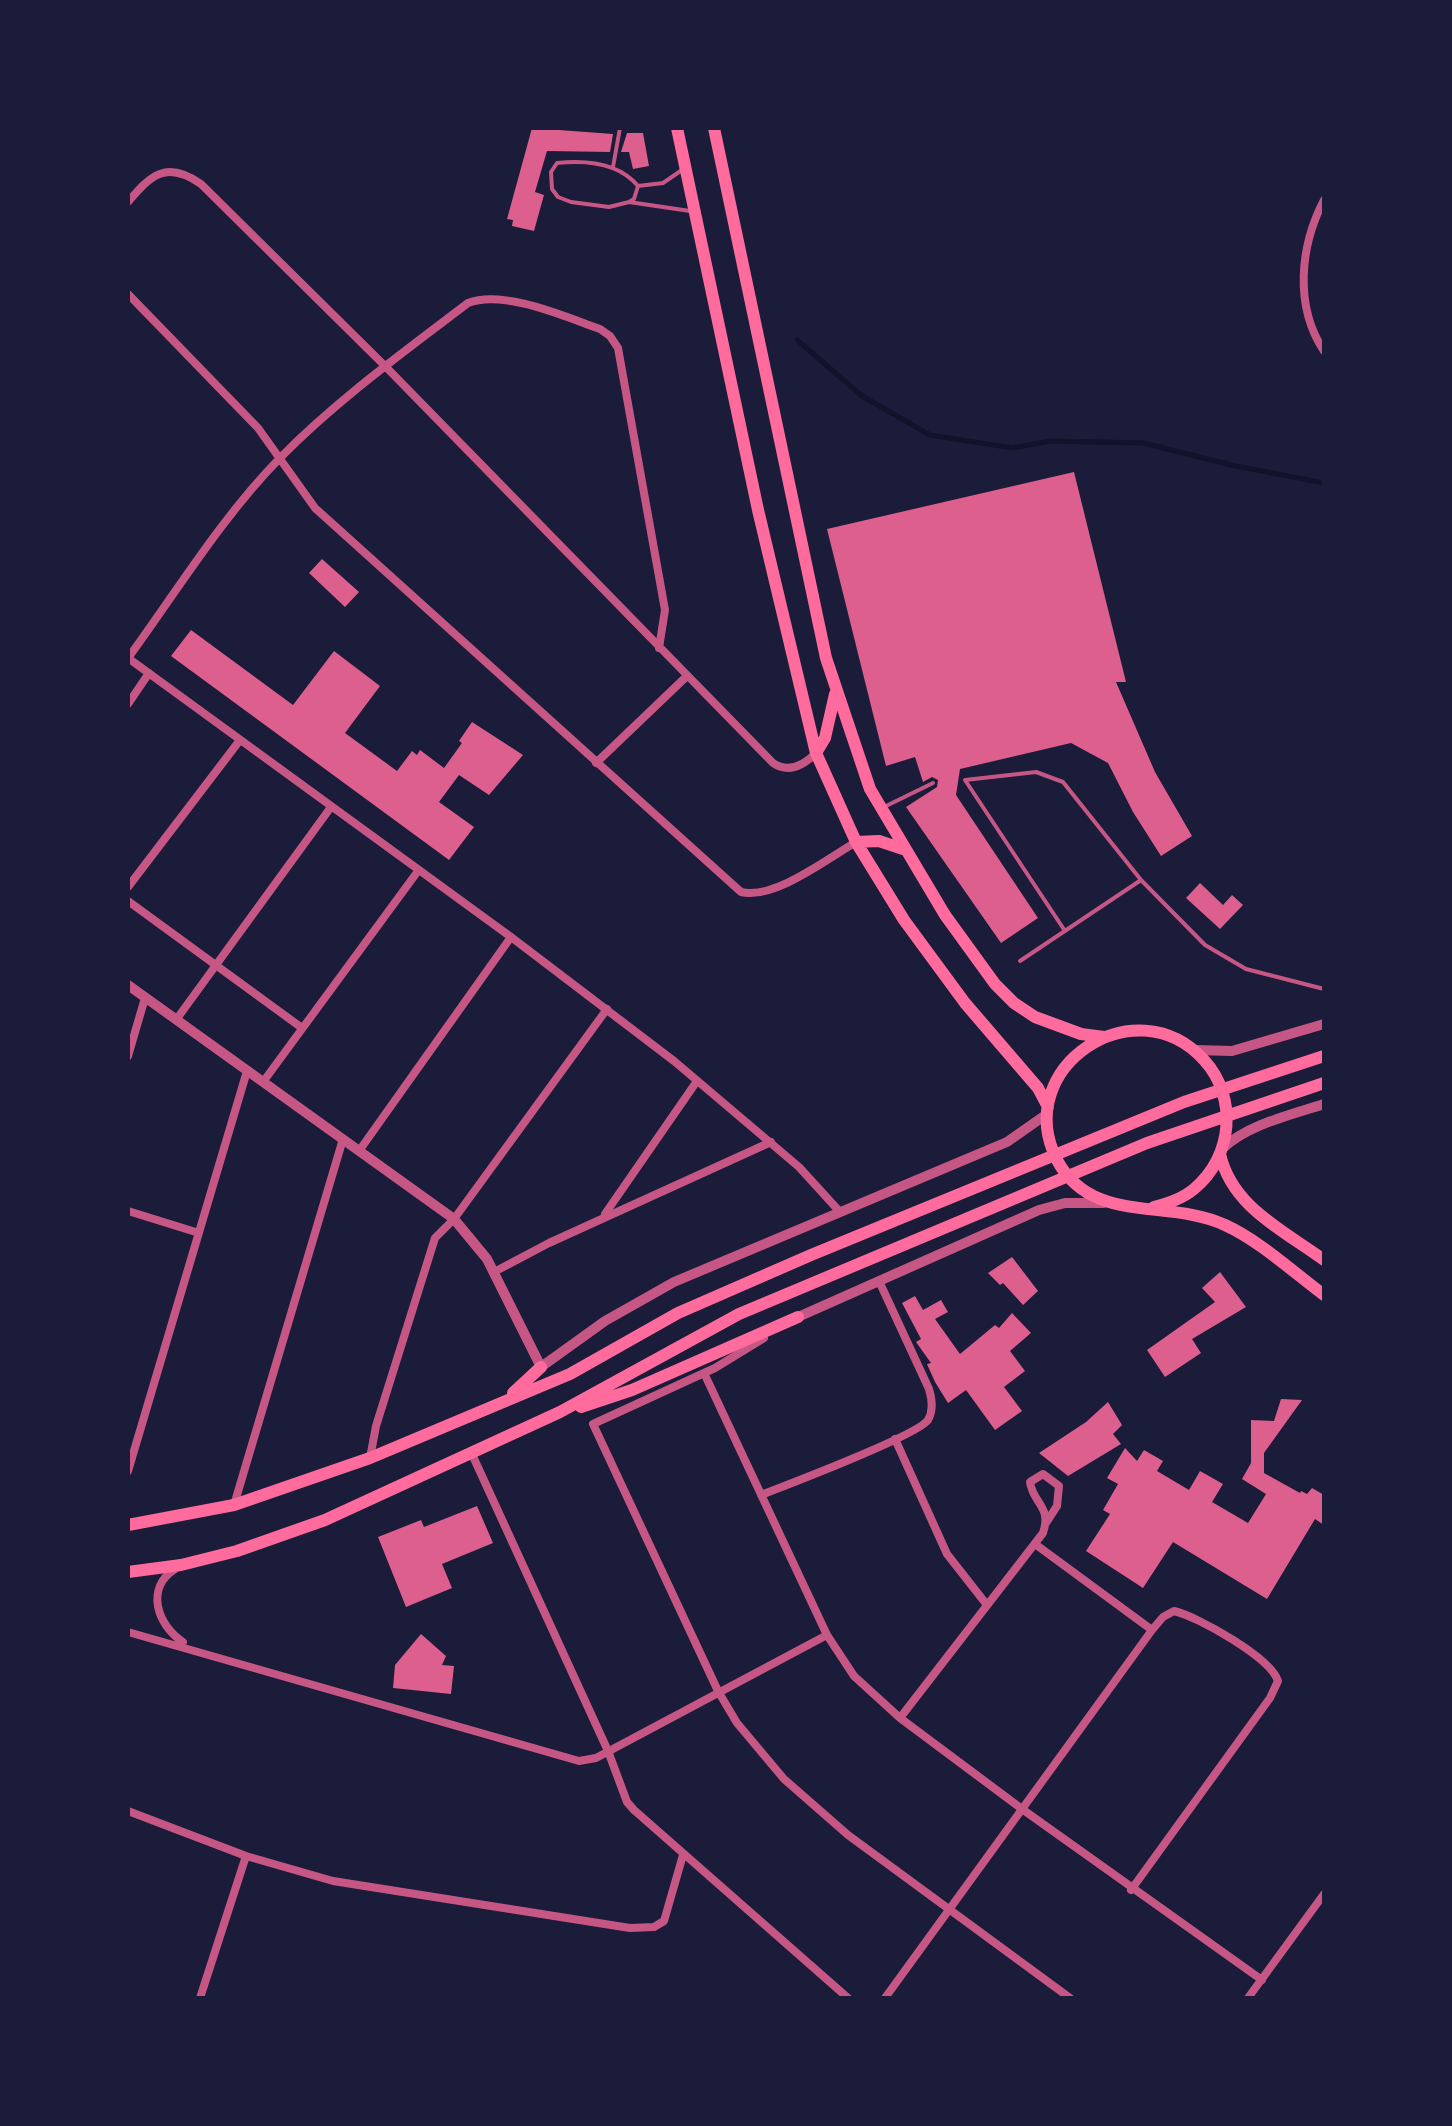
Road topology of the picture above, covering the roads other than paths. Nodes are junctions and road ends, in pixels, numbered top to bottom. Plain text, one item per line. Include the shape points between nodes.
1 (620, 128) edge
2 (677, 128) edge
3 (714, 128) edge
4 (684, 166) junction
5 (613, 168) junction
6 (638, 186) junction
7 (1324, 200) edge
8 (128, 202) edge
9 (629, 202) junction
10 (694, 212) junction
11 (128, 294) edge
12 (1324, 351) edge
13 (385, 366) junction
14 (280, 458) junction
15 (659, 648) junction
16 (128, 658) edge
17 (149, 673) junction
18 (687, 676) junction
19 (836, 690) junction
20 (128, 704) edge
21 (240, 740) junction
22 (816, 753) junction
23 (596, 763) junction
24 (933, 784) dead end
25 (331, 806) junction
26 (880, 810) junction
27 (856, 842) junction
28 (903, 849) junction
29 (418, 871) junction
30 (1141, 880) junction
31 (128, 887) edge
32 (128, 901) edge
33 (1065, 931) junction
34 (511, 937) junction
35 (1020, 961) dead end
36 (216, 966) junction
37 (128, 985) edge
38 (1324, 989) edge
39 (146, 998) junction
40 (606, 1009) junction
41 (176, 1020) junction
42 (1324, 1024) edge
43 (302, 1028) junction
44 (1104, 1037) junction
45 (1193, 1050) junction
46 (128, 1056) edge
47 (1324, 1056) edge
48 (247, 1071) junction
49 (698, 1081) junction
50 (263, 1082) junction
51 (1324, 1083) edge
52 (1324, 1104) edge
53 (1048, 1110) junction
54 (342, 1139) junction
55 (771, 1142) junction
56 (359, 1150) junction
57 (1221, 1151) junction
58 (1104, 1203) junction
59 (1154, 1208) junction
60 (128, 1212) edge
61 (840, 1212) junction
62 (454, 1218) junction
63 (603, 1218) junction
64 (199, 1233) junction
65 (1324, 1260) edge
66 (494, 1272) junction
67 (879, 1282) junction
68 (1324, 1294) edge
69 (798, 1317) junction
70 (541, 1367) junction
71 (704, 1373) junction
72 (504, 1401) junction
73 (560, 1412) junction
74 (894, 1439) junction
75 (471, 1452) junction
76 (370, 1458) junction
77 (128, 1471) edge
78 (761, 1495) junction
79 (234, 1504) junction
80 (1046, 1523) junction
81 (128, 1525) edge
82 (1035, 1544) junction
83 (180, 1565) junction
84 (128, 1572) edge
85 (987, 1606) junction
86 (1152, 1630) junction
87 (128, 1632) edge
88 (827, 1635) junction
89 (191, 1648) junction
90 (718, 1691) junction
91 (900, 1718) junction
92 (608, 1752) junction
93 (1022, 1810) junction
94 (128, 1812) edge
95 (683, 1855) junction
96 (246, 1856) junction
97 (1131, 1890) junction
98 (1324, 1894) edge
99 (948, 1910) junction
100 (1262, 1980) junction
101 (200, 1998) edge
102 (848, 1998) edge
103 (885, 1998) edge
104 (1070, 1998) edge
105 (1248, 1998) edge

1 - 5 lane
2 - 4 main road
3 - 19 main road
4 - 6 lane via 670,180
4 - 10 main road
5 - 6 lane
5 - 9 lane via 557,163 552,189 584,204
6 - 9 lane
7 - 12 street via 1304,262 1309,317
8 - 13 street via 152,176 172,171 190,177
9 - 10 lane
10 - 22 main road
11 - 14 street
13 - 14 street
13 - 15 street
13 - 15 street via 468,302 492,298 610,336 618,348 665,610
14 - 16 street
14 - 23 street via 315,508
15 - 18 street
16 - 17 street
17 - 20 street
17 - 21 street
18 - 22 street via 778,766 800,766
18 - 23 street
19 - 22 main road
19 - 26 main road
21 - 25 street
21 - 31 street
22 - 27 main road
23 - 27 street via 740,892 784,884
24 - 26 lane
25 - 29 street
25 - 36 street
26 - 28 main road
27 - 28 main road
27 - 53 main road via 904,920
28 - 44 main road via 968,948 1014,1003 1058,1027
29 - 34 street
29 - 43 street
30 - 33 lane
30 - 33 lane via 1062,782 1036,772 961,781
30 - 38 lane via 1224,958
32 - 36 street
33 - 35 lane
34 - 40 street
34 - 56 street
36 - 41 street
36 - 43 street
37 - 39 street
39 - 41 street
39 - 46 street
40 - 49 street
40 - 62 street
41 - 48 street
42 - 45 street via 1232,1051
43 - 50 street
44 - 45 main road via 1141,1030
44 - 53 main road via 1066,1064
45 - 57 main road via 1222,1092 1227,1126
47 - 72 main road via 1184,1102 709,1299 600,1360
48 - 50 street
48 - 64 street
49 - 55 street
49 - 63 street
50 - 54 street
51 - 73 main road via 1147,1143 739,1314
52 - 57 street via 1254,1129
53 - 58 main road via 1049,1136 1062,1167
53 - 61 street via 1007,1142
54 - 56 street
54 - 79 street
55 - 61 street
55 - 63 street
56 - 62 street
57 - 59 main road via 1194,1189
57 - 65 main road via 1229,1181 1245,1203
58 - 59 main road
58 - 67 street via 1039,1210
59 - 68 main road via 1230,1227
60 - 64 street
61 - 70 street via 674,1282
62 - 66 street
62 - 76 street via 430,1247
63 - 66 street
64 - 77 street
66 - 70 street
67 - 69 street
67 - 74 street via 932,1398 926,1422
69 - 71 street
69 - 73 main road via 632,1390
70 - 72 main road
71 - 78 street
71 - 90 street via 594,1423
72 - 76 main road
73 - 75 main road
74 - 78 street
74 - 85 street via 947,1554
75 - 83 main road via 325,1520
75 - 92 street
76 - 79 main road
78 - 88 street
79 - 81 main road
80 - 80 street via 1030,1482 1043,1474 1060,1495
80 - 82 street
82 - 85 street
82 - 86 street
83 - 84 main road
83 - 89 street via 164,1576 157,1600 169,1631
85 - 91 street
86 - 93 street
86 - 97 street via 1174,1611 1192,1616 1272,1670 1278,1682
87 - 89 street
88 - 90 street
88 - 91 street via 854,1676
89 - 92 street via 566,1758
90 - 92 street
90 - 99 street via 784,1779
91 - 93 street
92 - 95 street via 627,1802
93 - 97 street
93 - 99 street
94 - 96 street
95 - 96 street via 664,1921 642,1928 332,1881
95 - 102 street
96 - 101 street
97 - 100 street
98 - 100 street
99 - 103 street
99 - 104 street
100 - 105 street

